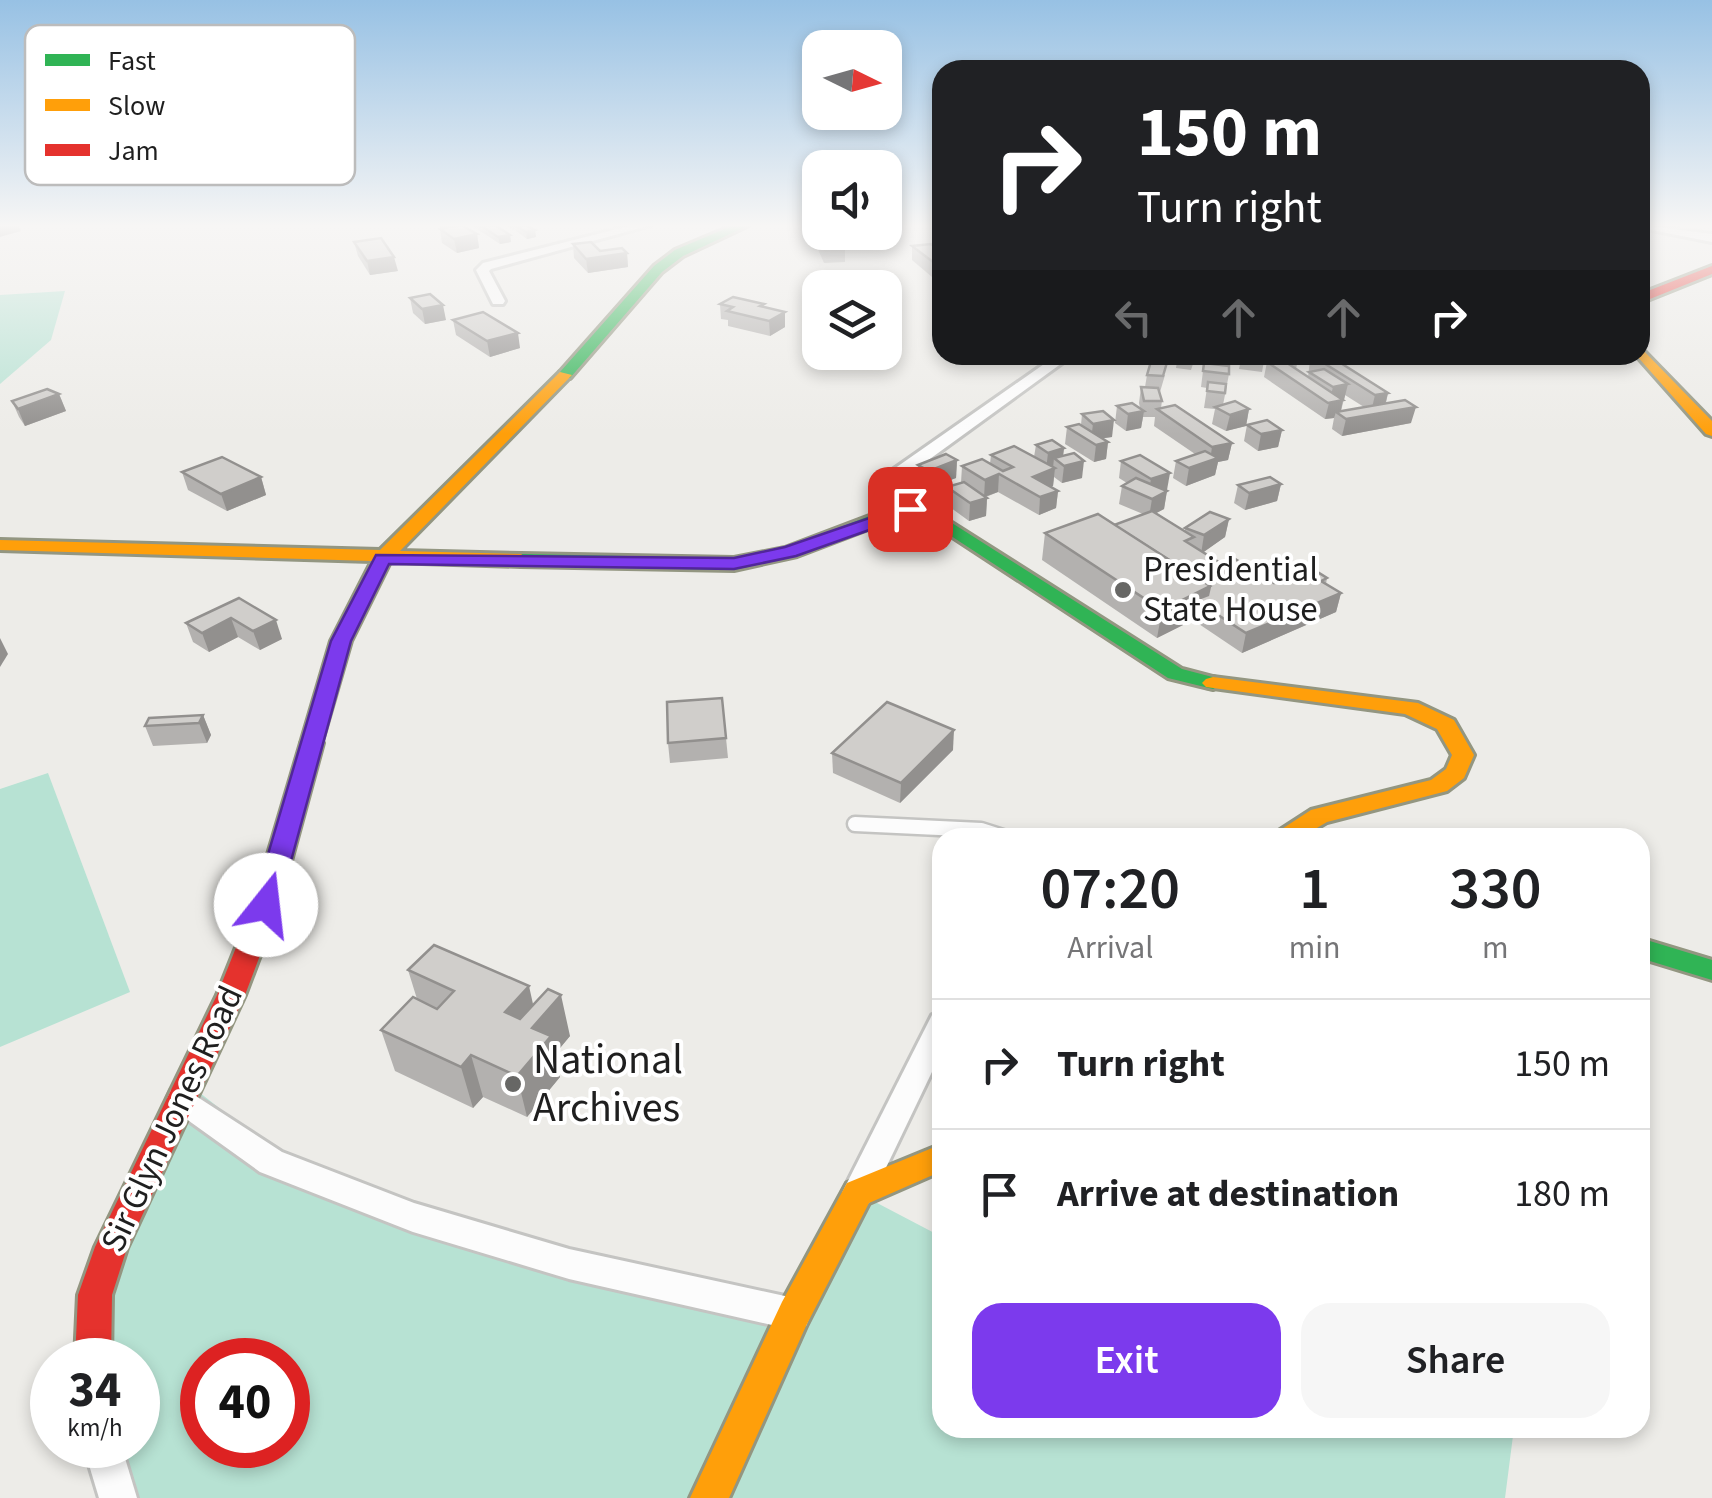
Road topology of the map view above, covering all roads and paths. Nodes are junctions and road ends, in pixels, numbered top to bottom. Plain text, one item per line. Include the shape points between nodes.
1 (495, 295) edge
2 (635, 295) edge
3 (498, 301) dead end
4 (1650, 363) edge
5 (1052, 365) edge
6 (1712, 431) edge
7 (894, 512) junction
8 (0, 545) edge
9 (383, 558) junction
10 (855, 824) dead end
11 (939, 828) edge
12 (1297, 828) edge
13 (1650, 951) edge
14 (1712, 970) edge
15 (932, 1043) edge
16 (182, 1099) junction
17 (932, 1161) edge
18 (858, 1193) junction
19 (794, 1314) junction
20 (94, 1338) edge
21 (109, 1468) edge
22 (118, 1498) edge
23 (709, 1498) edge

1 - 3 street
2 - 9 street, Sir Glyn Jones Road
4 - 6 street
5 - 7 street via 897,475 889,497
7 - 9 street via 790,552 734,564
7 - 12 street via 931,512 1175,674 1236,688 1410,708 1446,725 1456,738 1463,755 1439,786 1318,816
8 - 9 street
9 - 16 street, Sir Glyn Jones Road via 341,641 266,905
10 - 11 lane
13 - 14 street
15 - 18 street
16 - 19 street via 272,1162 414,1217 569,1264
16 - 20 street, Sir Glyn Jones Road via 106,1263 95,1294
17 - 18 street
18 - 19 street
19 - 23 street
21 - 22 street

